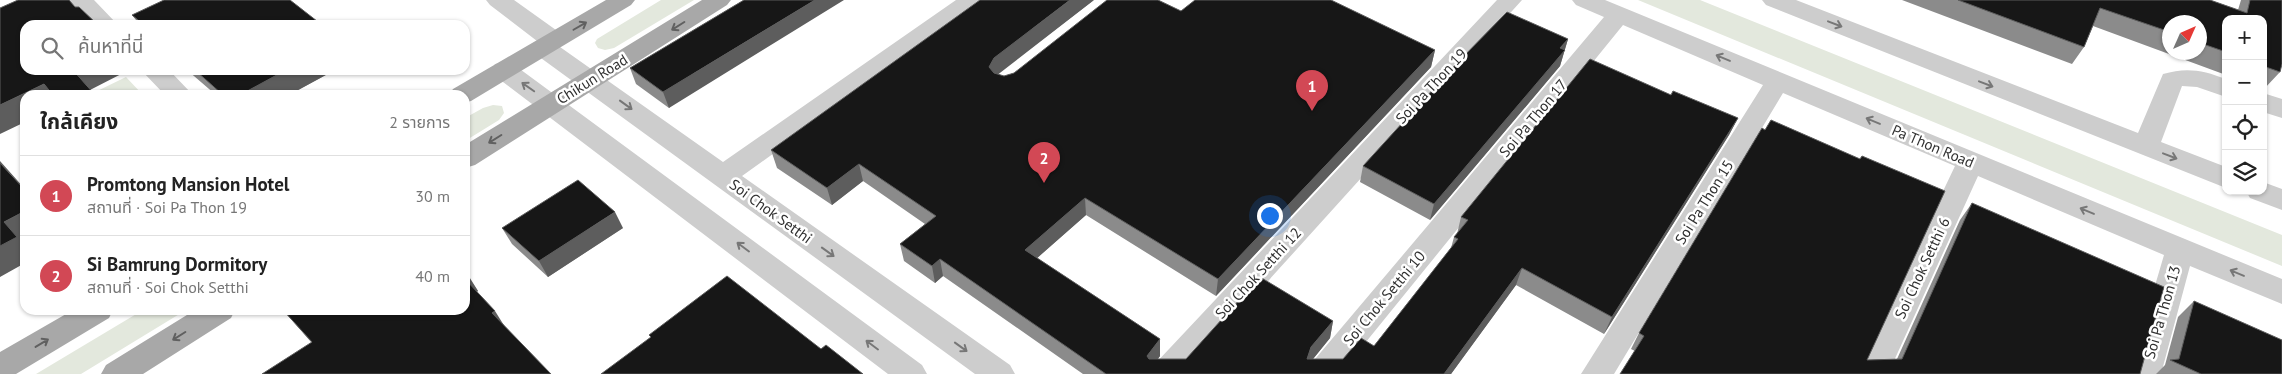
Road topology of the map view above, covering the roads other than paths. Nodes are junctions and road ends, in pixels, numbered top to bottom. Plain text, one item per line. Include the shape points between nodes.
1 (80, 0) edge
2 (498, 0) edge
3 (624, 0) edge
4 (719, 0) edge
5 (972, 0) edge
6 (1510, 0) edge
7 (1584, 0) edge
8 (1774, 0) edge
9 (1810, 6) edge
10 (1619, 15) junction
11 (101, 20) edge
12 (549, 44) junction
13 (504, 70) junction
14 (159, 75) edge
15 (591, 80) junction
16 (1778, 81) junction
17 (2222, 87) edge
18 (175, 90) edge
19 (470, 90) edge
20 (2267, 103) edge
21 (552, 104) junction
22 (2282, 109) edge
23 (2146, 147) junction
24 (470, 155) edge
25 (1971, 162) junction
26 (1351, 171) joint
27 (722, 176) junction
28 (2222, 176) edge
29 (2267, 194) edge
30 (2282, 200) edge
31 (1447, 222) joint
32 (2180, 250) junction
33 (2282, 292) edge
34 (90, 315) edge
35 (212, 315) edge
36 (0, 368) edge
37 (117, 374) edge
38 (912, 374) edge
39 (998, 374) edge
40 (1165, 374) edge
41 (1321, 374) edge
42 (1597, 374) edge
43 (1872, 374) edge
44 (2145, 374) edge

1 - 11 street
2 - 12 street, Soi Chok Setthi
12 -> 3 main road
4 -> 15 main road, Chikun Road
5 - 27 street
6 - 26 street, Soi Pa Thon 19
7 - 10 street, Pa Thon Road
8 - 9 street
9 -> 23 street
16 -> 10 street, Pa Thon Road
10 - 31 street, Soi Pa Thon 17
12 - 13 main road
12 - 15 street, Soi Chok Setthi
13 - 19 main road
21 -> 13 street
14 - 18 street
15 - 21 main road, Chikun Road
15 -> 27 street, Soi Chok Setthi
25 -> 16 street, Pa Thon Road
16 - 42 street, Soi Pa Thon 15
17 - 23 street via 2198,78 2182,76 2172,80
20 - 22 street
21 -> 24 main road, Chikun Road
38 -> 21 street
23 -> 28 street
32 -> 25 street, Pa Thon Road
25 - 43 street, Soi Chok Setthi 6
26 - 40 street, Soi Chok Setthi 12
27 -> 39 street, Soi Chok Setthi
29 - 30 street
31 - 41 street, Soi Chok Setthi 10
33 -> 32 street, Pa Thon Road
32 - 44 street, Soi Pa Thon 13
36 -> 34 main road
35 -> 37 main road

